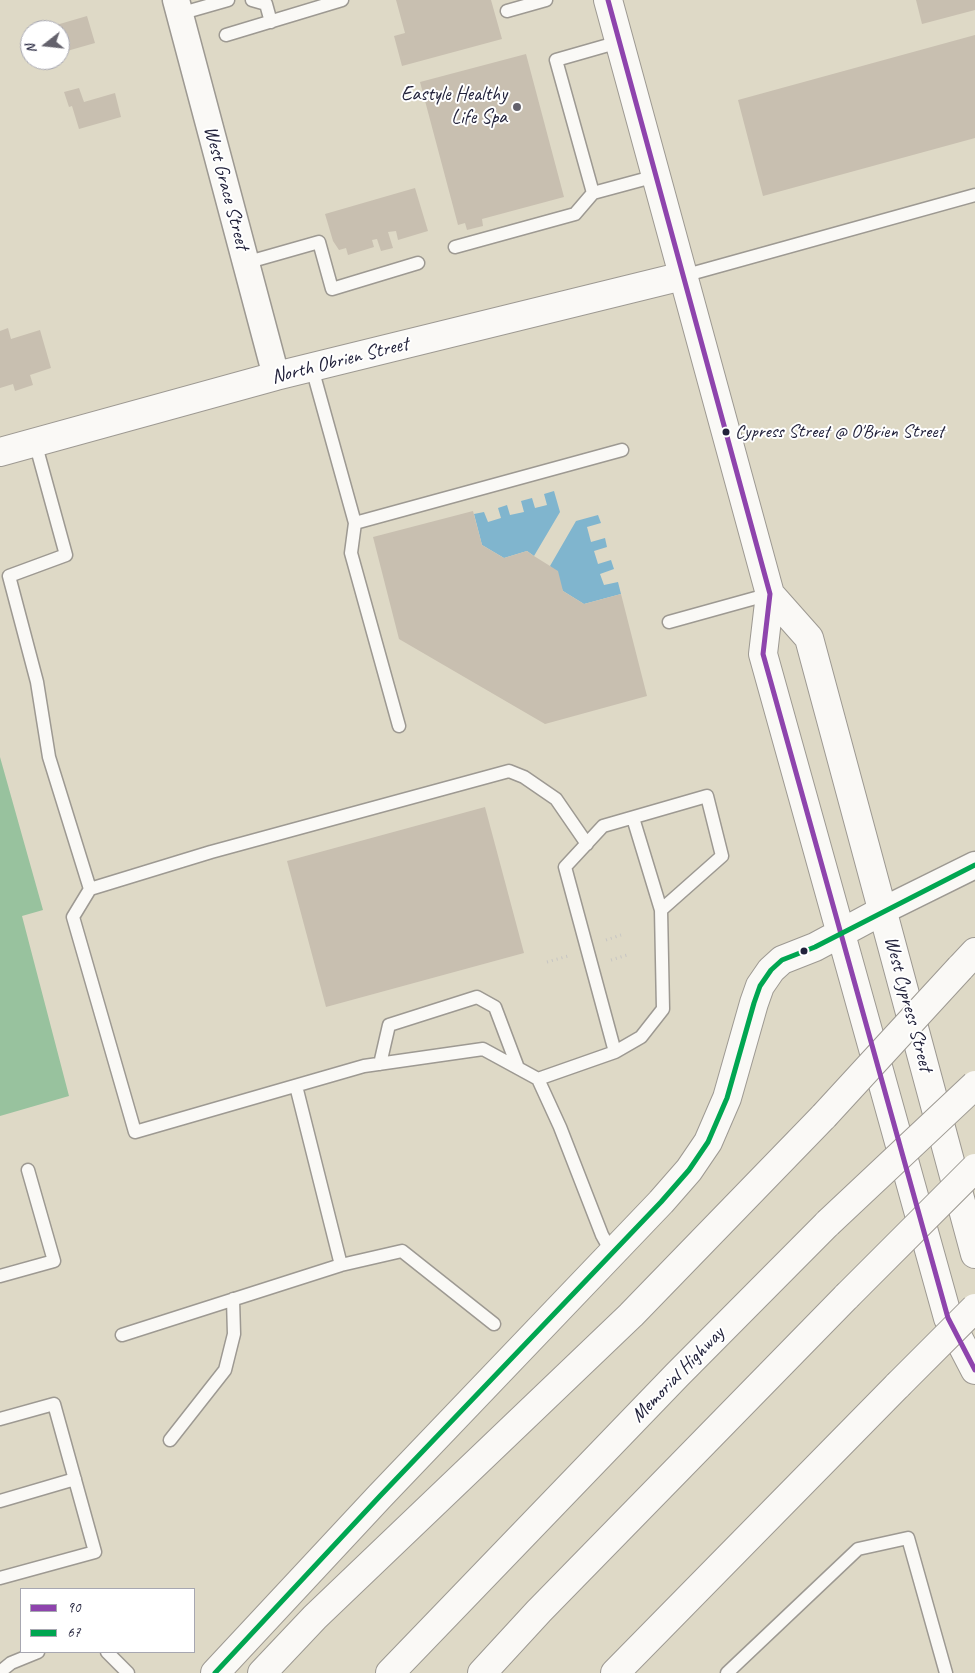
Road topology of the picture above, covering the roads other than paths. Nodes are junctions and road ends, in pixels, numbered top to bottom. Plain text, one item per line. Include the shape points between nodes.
1 (228, 0) edge
2 (252, 0) edge
3 (342, 0) edge
4 (546, 0) edge
5 (608, 0) edge
6 (177, 7) edge
7 (507, 11) dead end
8 (271, 22) junction
9 (226, 35) dead end
10 (619, 42) junction
11 (656, 176) junction
12 (593, 193) junction
13 (975, 195) edge
14 (455, 247) dead end
15 (245, 263) junction
16 (418, 263) dead end
17 (683, 276) junction
18 (312, 368) junction
19 (276, 376) junction
20 (36, 442) junction
21 (622, 450) dead end
22 (0, 452) edge
23 (355, 523) junction
24 (770, 594) junction
25 (669, 622) dead end
26 (399, 726) dead end
27 (633, 818) junction
28 (587, 844) junction
29 (975, 865) edge
30 (90, 889) junction
31 (661, 910) junction
32 (882, 911) junction
33 (842, 932) junction
34 (968, 960) edge
35 (616, 1052) junction
36 (380, 1064) junction
37 (518, 1068) junction
38 (538, 1078) junction
39 (975, 1085) edge
40 (296, 1086) junction
41 (975, 1168) edge
42 (28, 1170) dead end
43 (612, 1253) junction
44 (975, 1254) edge
45 (341, 1265) junction
46 (0, 1276) edge
47 (233, 1299) junction
48 (975, 1308) edge
49 (494, 1324) dead end
50 (122, 1335) dead end
51 (975, 1370) edge
52 (0, 1419) edge
53 (170, 1440) dead end
54 (75, 1479) junction
55 (0, 1501) edge
56 (0, 1578) edge
57 (36, 1653) edge
58 (109, 1653) edge
59 (0, 1672) edge
60 (128, 1673) edge
61 (215, 1673) edge
62 (262, 1673) edge
63 (390, 1673) edge
64 (482, 1673) edge
65 (615, 1673) edge
66 (727, 1673) edge
67 (946, 1673) edge

1 - 6 lane
2 - 8 lane via 266,4
3 - 8 lane
4 - 7 lane
5 - 10 main road, West Cypress Street
6 - 15 street, West Grace Street
8 - 9 lane
10 - 11 main road, West Cypress Street
10 - 12 lane via 556,60
11 - 12 lane
11 - 17 main road, West Cypress Street
12 - 14 lane via 575,214
13 - 17 lane
15 - 16 lane via 319,242 332,289
15 - 19 street, West Grace Street
17 - 18 main road, North Obrien Street
17 - 24 main road, West Cypress Street
18 - 19 main road, North Obrien Street
18 - 23 lane
19 - 20 main road, North Obrien Street
20 - 22 main road, North Obrien Street
20 - 30 lane via 66,555 9,576 37,682 49,757
21 - 23 lane
23 - 26 lane via 351,553
24 - 25 lane
24 - 32 main road, West Cypress Street via 809,638
24 - 33 main road, West Cypress Street via 763,654
27 - 28 lane via 603,826
27 - 31 lane
27 - 31 lane via 707,796 722,856
28 - 30 lane via 556,799 524,777 509,771 212,852
28 - 35 lane via 565,867
29 - 32 street
30 - 40 lane via 73,917 135,1132
31 - 35 lane via 663,1008 641,1037
32 - 33 main road
32 - 44 main road, West Cypress Street
33 - 43 main road via 782,960 771,970 760,986 727,1098 708,1142 689,1170
33 - 51 main road, West Cypress Street via 948,1318
34 - 62 main road, bridge via 824,1116 631,1315 316,1617
35 - 38 lane
36 - 37 lane via 483,1049
36 - 37 lane via 389,1024 477,997 495,1007
36 - 40 lane
37 - 38 lane
38 - 43 lane
39 - 63 main road, Memorial Highway, bridge via 828,1223
40 - 45 lane
41 - 64 main road, bridge
42 - 46 lane via 54,1261
43 - 61 main road
45 - 47 lane
45 - 49 lane via 402,1251
47 - 50 lane
47 - 53 lane via 234,1334 225,1370
48 - 65 main road, bridge
52 - 54 lane via 54,1404
54 - 55 lane
54 - 56 lane via 95,1552
57 - 59 lane via 11,1663
58 - 60 lane
66 - 67 lane via 858,1549 908,1538

